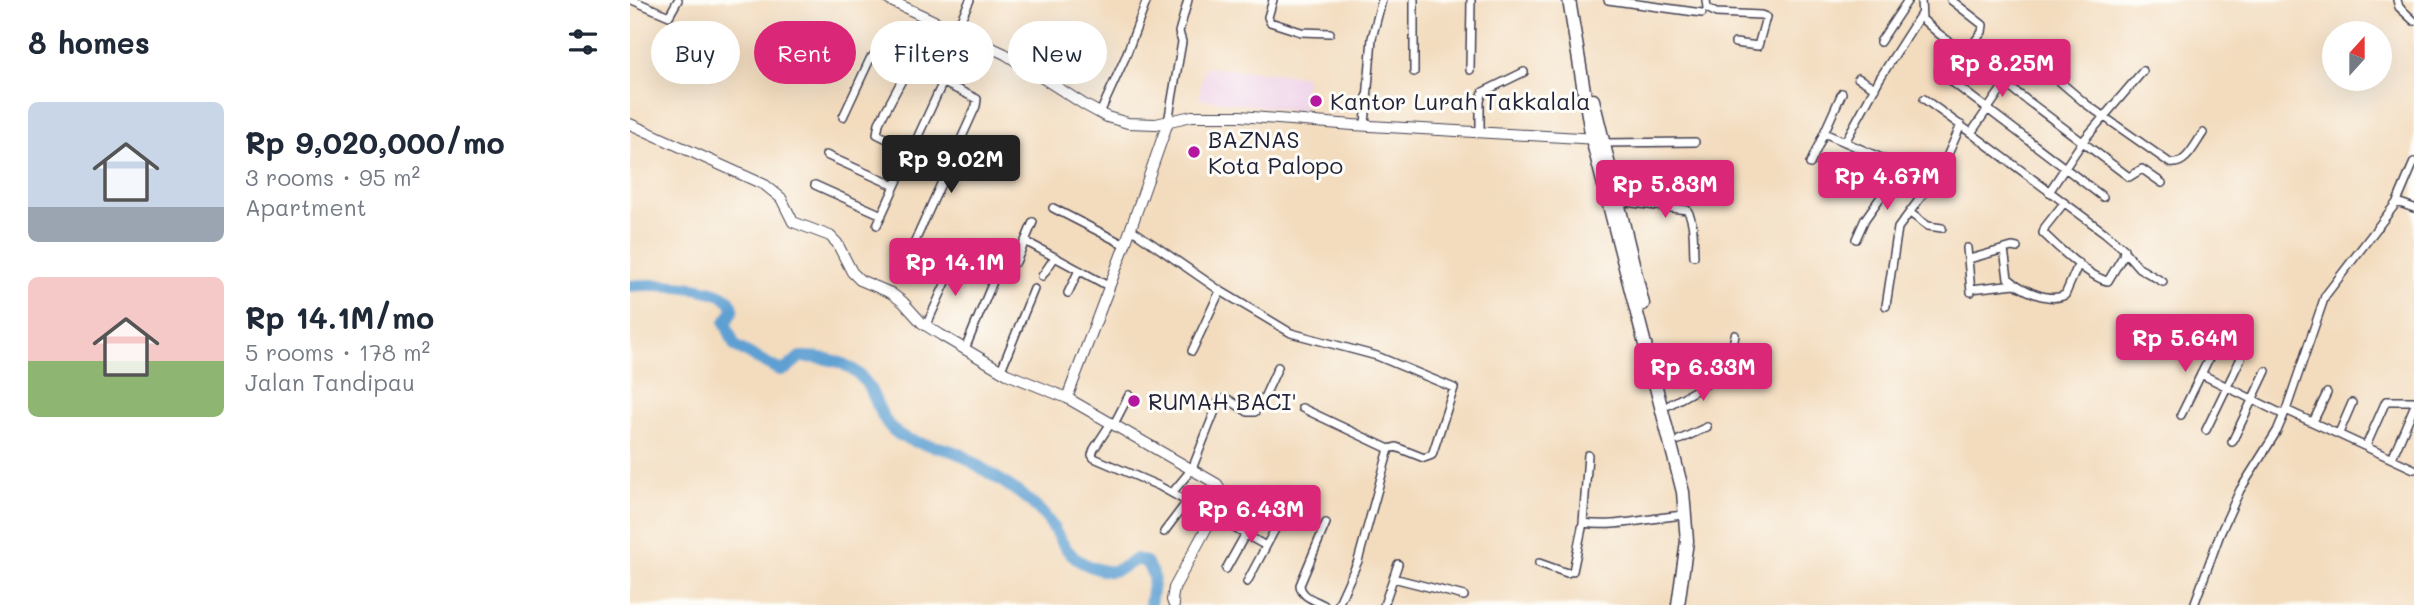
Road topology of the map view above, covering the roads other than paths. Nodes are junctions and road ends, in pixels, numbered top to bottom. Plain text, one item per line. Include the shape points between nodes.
1 (632, 0) edge
2 (678, 0) edge
3 (888, 0) edge
4 (970, 0) edge
5 (1147, 0) edge
6 (1188, 0) edge
7 (1273, 0) edge
8 (1382, 0) edge
9 (1414, 0) edge
10 (1471, 0) edge
11 (1569, 0) edge
12 (1576, 0) edge
13 (1608, 0) edge
14 (1706, 0) edge
15 (1908, 0) edge
16 (1921, 0) edge
17 (1951, 0) edge
18 (2397, 0) edge
19 (644, 2) edge
20 (1702, 13) dead end
21 (1921, 14) junction
22 (934, 21) edge
23 (960, 21) edge
24 (2414, 21) edge
25 (1330, 33) dead end
26 (1880, 42) dead end
27 (1735, 43) dead end
28 (1954, 45) junction
29 (994, 49) edge
30 (1966, 53) junction
31 (870, 64) edge
32 (2044, 68) dead end
33 (1470, 70) dead end
34 (2143, 71) dead end
35 (1414, 72) dead end
36 (1524, 72) dead end
37 (1858, 78) dead end
38 (900, 84) edge
39 (942, 84) edge
40 (947, 84) edge
41 (2005, 84) junction
42 (1875, 88) junction
43 (1842, 93) dead end
44 (1924, 99) dead end
45 (1987, 108) junction
46 (1100, 113) junction
47 (843, 117) dead end
48 (2104, 117) junction
49 (1168, 121) junction
50 (630, 124) edge
51 (1365, 125) junction
52 (1961, 125) junction
53 (1480, 132) junction
54 (2203, 132) dead end
55 (1824, 133) junction
56 (1971, 133) junction
57 (1599, 140) junction
58 (2083, 141) junction
59 (1695, 142) dead end
60 (1845, 142) junction
61 (911, 152) junction
62 (826, 155) dead end
63 (2414, 162) edge
64 (1810, 163) dead end
65 (2066, 167) junction
66 (947, 169) junction
67 (1898, 173) junction
68 (2162, 183) dead end
69 (815, 186) dead end
70 (895, 186) junction
71 (1925, 192) junction
72 (2049, 192) junction
73 (2104, 197) dead end
74 (1618, 201) junction
75 (2397, 202) junction
76 (2064, 203) junction
77 (1053, 208) dead end
78 (2414, 208) edge
79 (1910, 213) junction
80 (882, 215) junction
81 (1033, 222) dead end
82 (877, 225) dead end
83 (1942, 228) dead end
84 (1131, 229) junction
85 (1856, 239) dead end
86 (1025, 241) junction
87 (1125, 245) junction
88 (1968, 248) dead end
89 (2017, 248) dead end
90 (2004, 250) junction
91 (2125, 252) junction
92 (1694, 256) dead end
93 (1055, 257) junction
94 (957, 258) dead end
95 (1969, 259) junction
96 (1016, 262) dead end
97 (2079, 263) junction
98 (903, 268) dead end
99 (1079, 270) junction
100 (997, 272) dead end
101 (1042, 276) dead end
102 (2164, 282) dead end
103 (2015, 284) junction
104 (1110, 288) junction
105 (1034, 289) dead end
106 (1220, 291) junction
107 (1068, 293) dead end
108 (1886, 306) dead end
109 (926, 326) junction
110 (1735, 335) dead end
111 (2215, 346) dead end
112 (965, 349) junction
113 (1192, 351) dead end
114 (2241, 358) dead end
115 (1278, 367) dead end
116 (1001, 370) junction
117 (2266, 371) dead end
118 (2201, 374) junction
119 (2227, 387) junction
120 (2327, 393) dead end
121 (1129, 395) dead end
122 (1067, 398) junction
123 (2253, 400) junction
124 (2414, 401) edge
125 (2352, 403) dead end
126 (1669, 405) junction
127 (2414, 407) edge
128 (1302, 408) dead end
129 (2285, 413) junction
130 (2181, 415) dead end
131 (2314, 422) junction
132 (1112, 424) junction
133 (1707, 427) dead end
134 (2206, 430) dead end
135 (2339, 433) junction
136 (1679, 440) junction
137 (2232, 442) dead end
138 (2366, 446) junction
139 (1389, 449) junction
140 (1588, 454) dead end
141 (2392, 458) junction
142 (1192, 469) junction
143 (2414, 469) edge
144 (1172, 493) junction
145 (1186, 503) junction
146 (1686, 515) junction
147 (1214, 518) junction
148 (1280, 520) dead end
149 (1326, 523) dead end
150 (1583, 523) junction
151 (1164, 532) dead end
152 (1245, 535) junction
153 (1266, 547) junction
154 (1538, 563) dead end
155 (1398, 564) dead end
156 (1226, 569) dead end
157 (1393, 578) junction
158 (1247, 582) dead end
159 (1464, 596) dead end
160 (1174, 605) edge
161 (1324, 605) edge
162 (1338, 605) edge
163 (1384, 605) edge
164 (1678, 605) edge
165 (1684, 605) edge
166 (2194, 605) edge

1 - 19 street
2 - 19 street via 669,16
3 - 22 street
4 - 23 street
5 - 46 street
6 - 49 street via 1179,32 1182,42
7 - 25 street via 1270,22 1301,32
8 - 51 street via 1370,53
9 - 35 street
10 - 33 street
11 - 57 highway
12 - 57 highway
13 - 20 street
14 - 27 street via 1707,8 1716,13 1766,17 1758,46
15 - 26 street
16 - 21 street
17 - 30 street via 1983,26
18 - 24 street
21 - 28 street via 1928,26
21 - 42 street
28 - 30 street
28 - 45 street via 1939,72
29 - 46 street
30 - 41 street
31 - 47 street
32 - 48 street
34 - 48 street
36 - 53 street via 1483,92
37 - 42 street
38 - 61 street via 877,133
39 - 61 street
40 - 66 street via 978,102
41 - 45 street
41 - 58 street
42 - 60 street
43 - 55 street
44 - 52 street
45 - 56 street
45 - 65 street
46 - 49 street via 1128,123
48 - 54 street via 2170,163 2178,164 2188,155
48 - 58 street
49 - 51 street via 1240,116
49 - 84 street
50 - 109 street via 772,189 793,222 830,236 859,280 897,297
51 - 53 street
52 - 56 street
52 - 71 street via 1941,170
53 - 57 street
55 - 60 street
55 - 64 street
56 - 72 street
57 - 59 street
57 - 74 highway
57 - 146 highway
58 - 65 street
58 - 68 street via 2128,176 2142,169
60 - 67 street via 1884,159
61 - 66 street
61 - 70 street
62 - 70 street
63 - 75 street
65 - 72 street
65 - 73 street
66 - 98 street
67 - 71 street
67 - 85 street
69 - 80 street
70 - 80 street
71 - 79 street
72 - 76 street
74 - 92 street via 1687,210
74 - 126 highway
75 - 78 street
75 - 129 street via 2325,296
76 - 91 street
76 - 97 street via 2043,233
77 - 87 street
79 - 83 street via 1928,226
79 - 108 street via 1898,228
80 - 82 street
81 - 86 street
84 - 87 street
84 - 106 street
86 - 93 street
86 - 96 street
87 - 104 street
88 - 95 street
89 - 90 street
90 - 95 street
90 - 103 street via 2008,278
91 - 97 street via 2106,282
91 - 102 street via 2139,268
93 - 99 street
93 - 101 street
94 - 109 street
95 - 103 street via 1971,291
97 - 103 street via 2063,297
99 - 104 street
99 - 107 street
100 - 112 street
104 - 122 street
105 - 116 street
106 - 113 street
106 - 139 street via 1295,335 1377,356 1454,388 1432,455 1424,458 1396,447
109 - 112 street
110 - 126 street via 1723,375
111 - 118 street
112 - 116 street
114 - 119 street
115 - 142 street via 1255,412 1226,398 1219,401
116 - 122 street
117 - 123 street
118 - 119 street
118 - 130 street
119 - 123 street
119 - 134 street
120 - 131 street
121 - 132 street
122 - 132 street
123 - 129 street
123 - 137 street
124 - 138 street via 2386,401
125 - 135 street
126 - 136 highway
127 - 141 street
128 - 139 street
129 - 131 street
129 - 166 street via 2240,491
131 - 135 street
132 - 142 street
132 - 144 street via 1093,457
133 - 136 street
135 - 138 street
136 - 165 highway via 1693,517 1693,552
138 - 141 street
139 - 162 street via 1358,561
140 - 150 street
141 - 143 street
142 - 144 street
142 - 147 street via 1222,492
144 - 145 street
145 - 147 street
145 - 151 street
146 - 150 street via 1622,525
146 - 164 highway
147 - 152 street
147 - 160 street via 1174,588
148 - 153 street
149 - 161 street via 1300,585 1300,591
150 - 154 street via 1573,572
152 - 153 street
152 - 156 street
153 - 158 street
155 - 157 street
157 - 159 street
157 - 163 street

